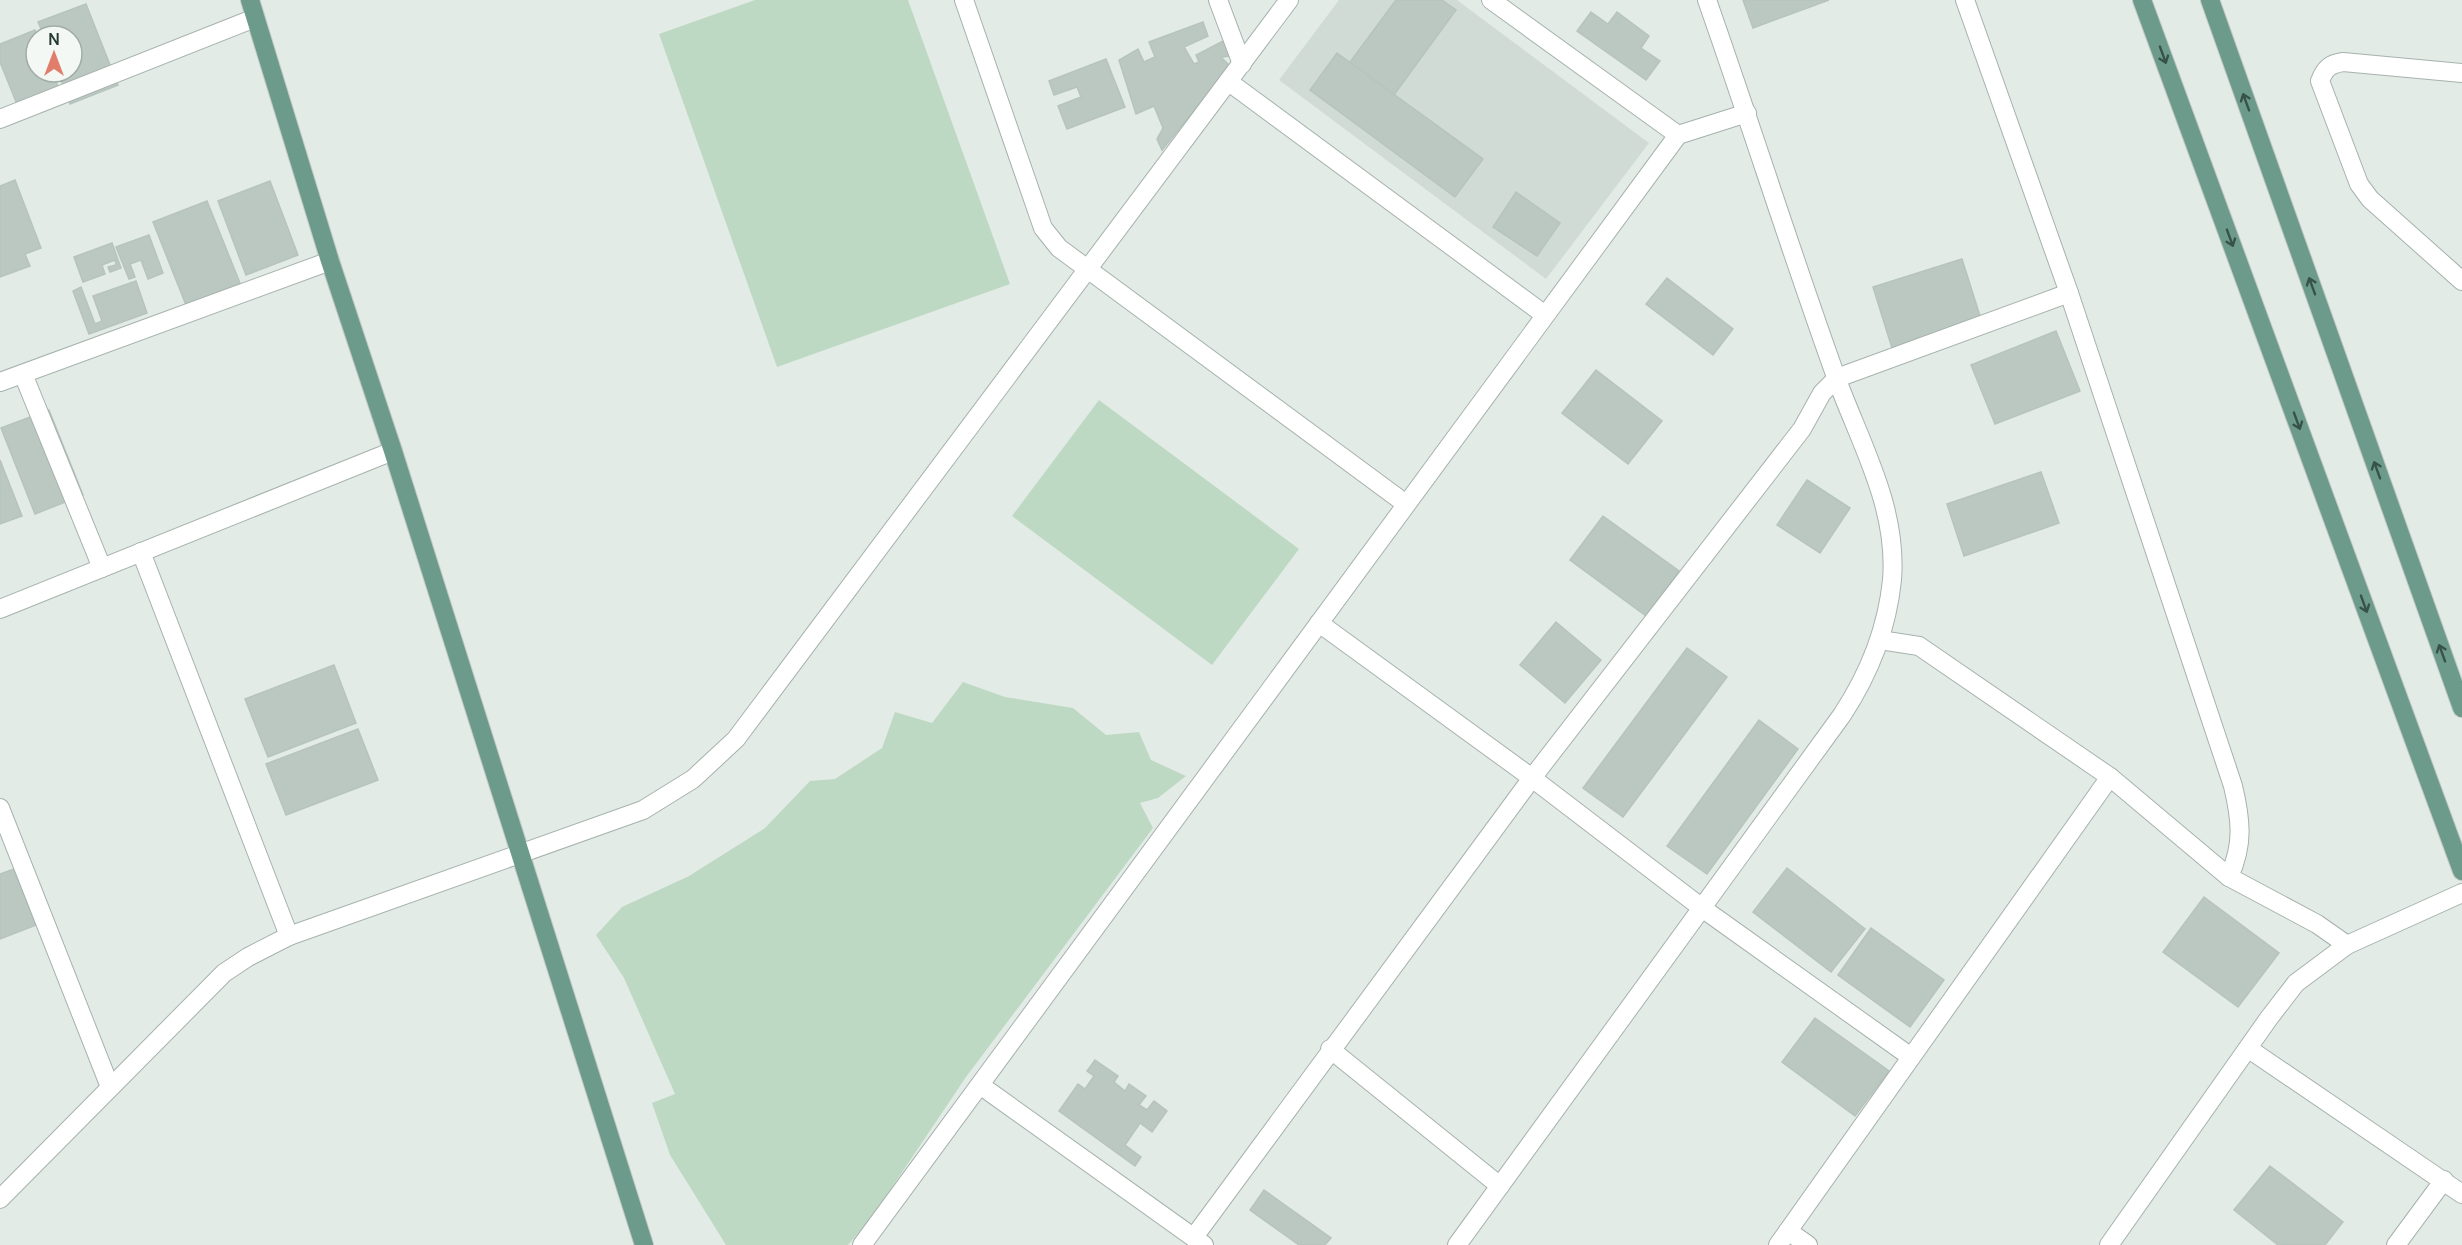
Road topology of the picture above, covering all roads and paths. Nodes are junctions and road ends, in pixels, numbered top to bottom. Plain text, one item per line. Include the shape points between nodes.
1 (249, 0) edge
2 (964, 0) edge
3 (1218, 0) edge
4 (1289, 0) edge
5 (1491, 0) edge
6 (1707, 0) edge
7 (1965, 0) edge
8 (2142, 0) edge
9 (2210, 0) edge
10 (255, 18) junction
11 (1242, 64) junction
12 (2462, 73) edge
13 (1229, 82) junction
14 (1747, 113) junction
15 (0, 119) edge
16 (1678, 135) junction
17 (330, 261) junction
18 (1086, 270) junction
19 (2462, 281) edge
20 (2069, 293) junction
21 (1545, 315) junction
22 (23, 374) junction
23 (1837, 378) junction
24 (0, 382) edge
25 (393, 451) junction
26 (1407, 504) junction
27 (141, 552) junction
28 (102, 568) junction
29 (0, 609) edge
30 (1319, 623) junction
31 (1880, 640) junction
32 (2462, 708) edge
33 (2110, 777) junction
34 (1532, 778) junction
35 (0, 808) edge
36 (520, 854) junction
37 (2462, 871) edge
38 (2229, 877) junction
39 (2462, 893) edge
40 (1702, 908) junction
41 (288, 936) junction
42 (2348, 945) junction
43 (1330, 1049) junction
44 (2249, 1049) junction
45 (1911, 1057) junction
46 (980, 1085) junction
47 (110, 1087) junction
48 (2444, 1180) junction
49 (1500, 1186) junction
50 (2462, 1194) edge
51 (0, 1199) edge
52 (1783, 1238) edge
53 (1199, 1241) edge
54 (644, 1245) edge
55 (862, 1245) edge
56 (1457, 1245) edge
57 (1808, 1245) edge
58 (2109, 1245) edge
59 (2396, 1245) edge

1 - 10 main road
2 - 18 street via 1043,228 1059,248
3 - 11 street
4 - 11 street
5 - 16 street
6 - 14 street
7 - 20 street
8 -> 37 main road
32 -> 9 main road
10 - 15 street
10 - 17 main road
11 - 13 street
12 - 19 street via 2343,62 2330,64 2320,81 2359,183 2370,199
13 - 18 street
13 - 21 street
14 - 16 street
14 - 23 street
16 - 21 street
17 - 22 street
17 - 25 main road
18 - 26 street
18 - 36 street via 736,739 693,779 643,810
20 - 23 street
20 - 38 street via 2233,786 2240,817 2240,842
21 - 26 street
22 - 24 street
22 - 28 street
23 - 31 street via 1880,486 1889,527 1892,580
23 - 34 street via 1822,393 1802,429
25 - 27 street
25 - 36 main road
26 - 30 street
27 - 28 street
27 - 41 street
28 - 29 street
30 - 34 street
30 - 46 street
31 - 33 street via 1919,646
31 - 40 street via 1862,684 1842,715
33 - 38 street
33 - 45 street
34 - 40 street
34 - 43 street
35 - 47 street
36 - 41 street
36 - 54 main road
38 - 42 street
39 - 42 street
40 - 45 street
40 - 49 street
41 - 47 street via 224,973
42 - 44 street via 2296,983
43 - 49 street
43 - 53 street
44 - 48 street
44 - 58 street
45 - 52 street
46 - 53 street
46 - 55 street
47 - 51 street
48 - 50 street
48 - 59 street
49 - 56 street
52 - 57 street

